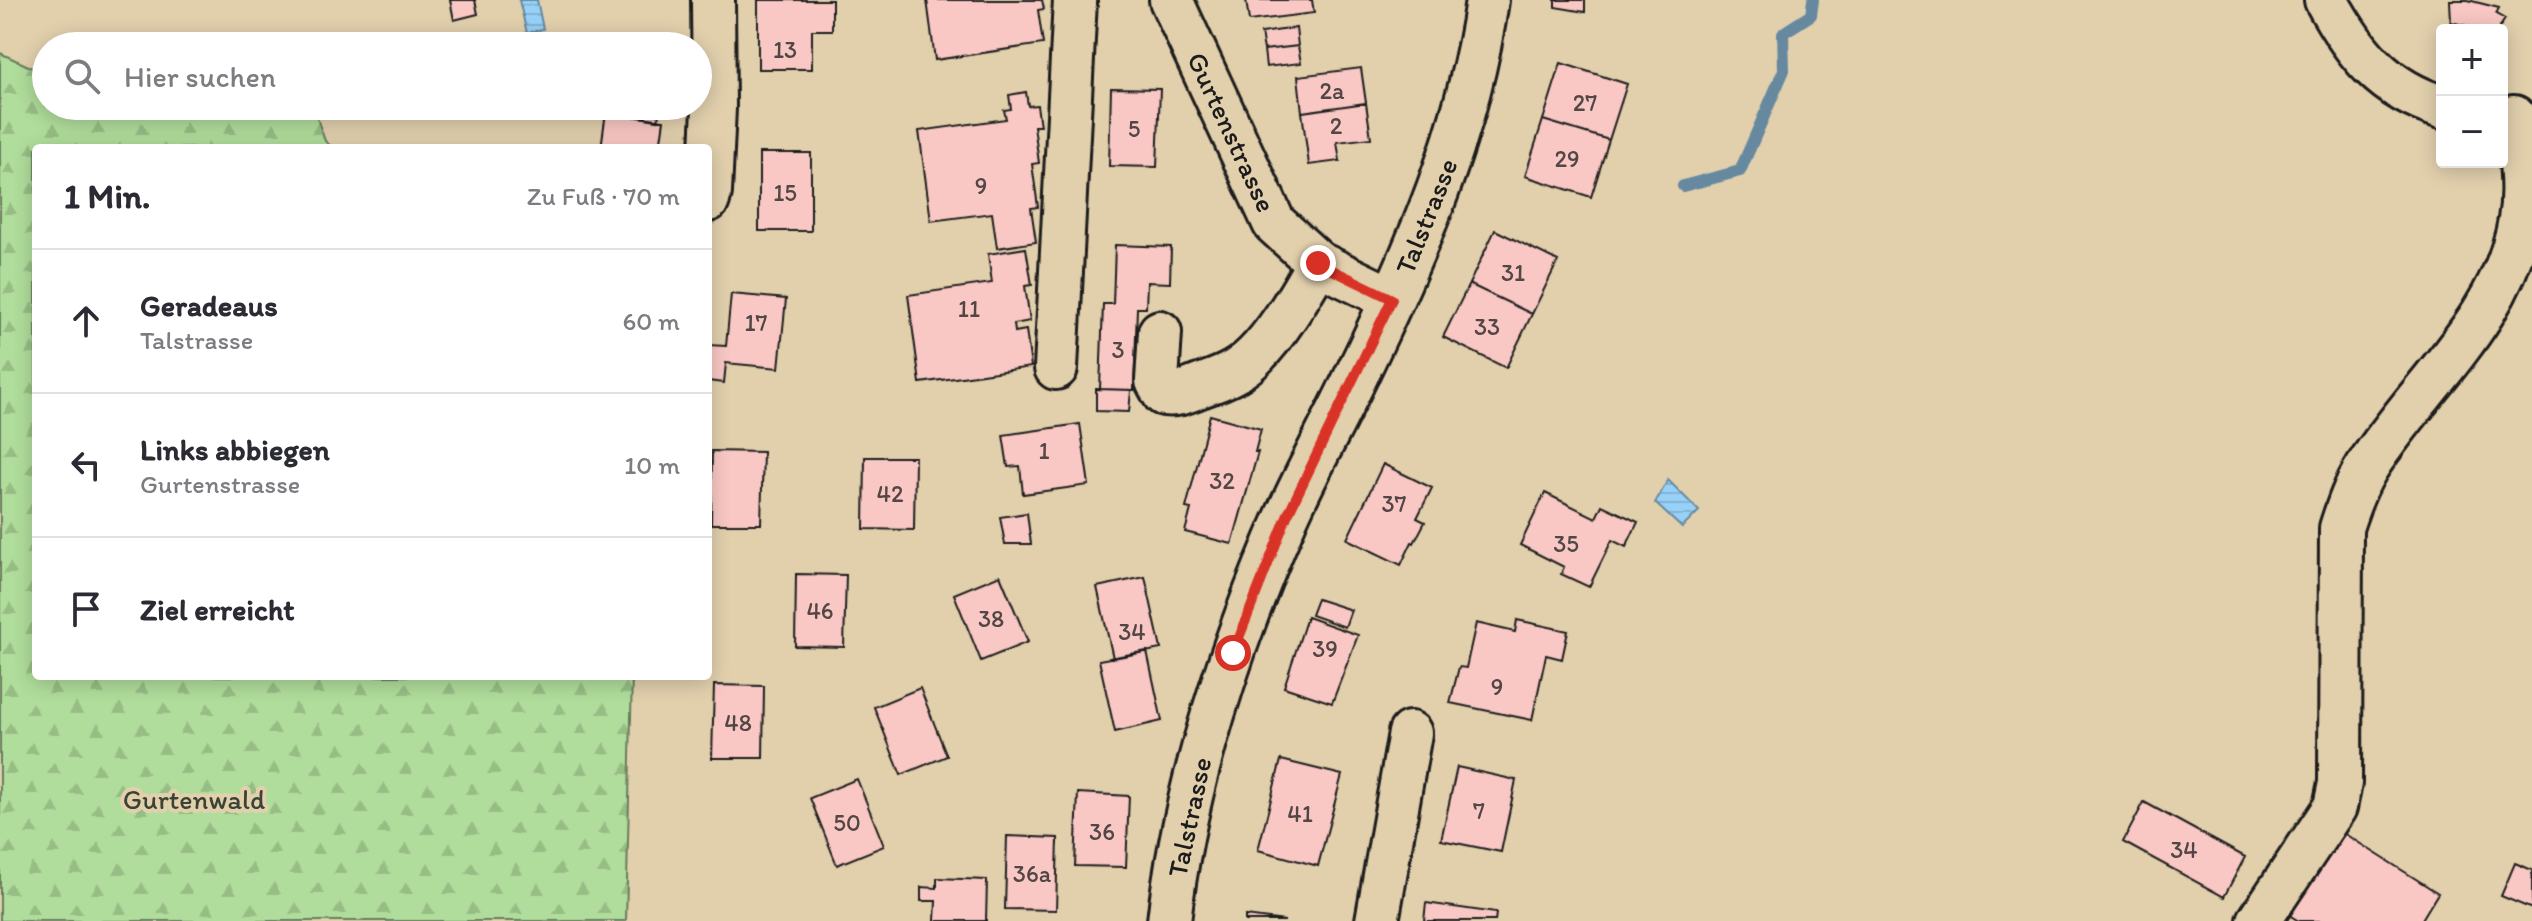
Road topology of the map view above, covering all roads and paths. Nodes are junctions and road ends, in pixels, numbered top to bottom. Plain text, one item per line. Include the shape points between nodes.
1 (713, 0) edge
2 (1075, 0) edge
3 (1171, 0) edge
4 (1487, 0) edge
5 (2326, 0) edge
6 (2436, 105) edge
7 (2516, 115) edge
8 (712, 150) edge
9 (1318, 263) junction
10 (1392, 299) junction
11 (1160, 332) dead end
12 (1056, 368) dead end
13 (1410, 733) dead end
14 (1169, 921) edge
15 (1377, 921) edge
16 (2259, 921) edge

1 - 8 street
2 - 12 street
3 - 9 street, Gurtenstrasse via 1274,223
4 - 10 street, Talstrasse via 1458,136
5 - 6 street via 2367,62 2396,88
7 - 16 street via 2521,218 2498,288 2366,468 2345,513 2340,783 2335,807
9 - 10 street, Gurtenstrasse
9 - 11 street via 1261,348 1220,379 1176,396 1164,394 1157,381
10 - 14 street, Talstrasse via 1287,516 1233,653 1202,756 1174,875
13 - 15 street

